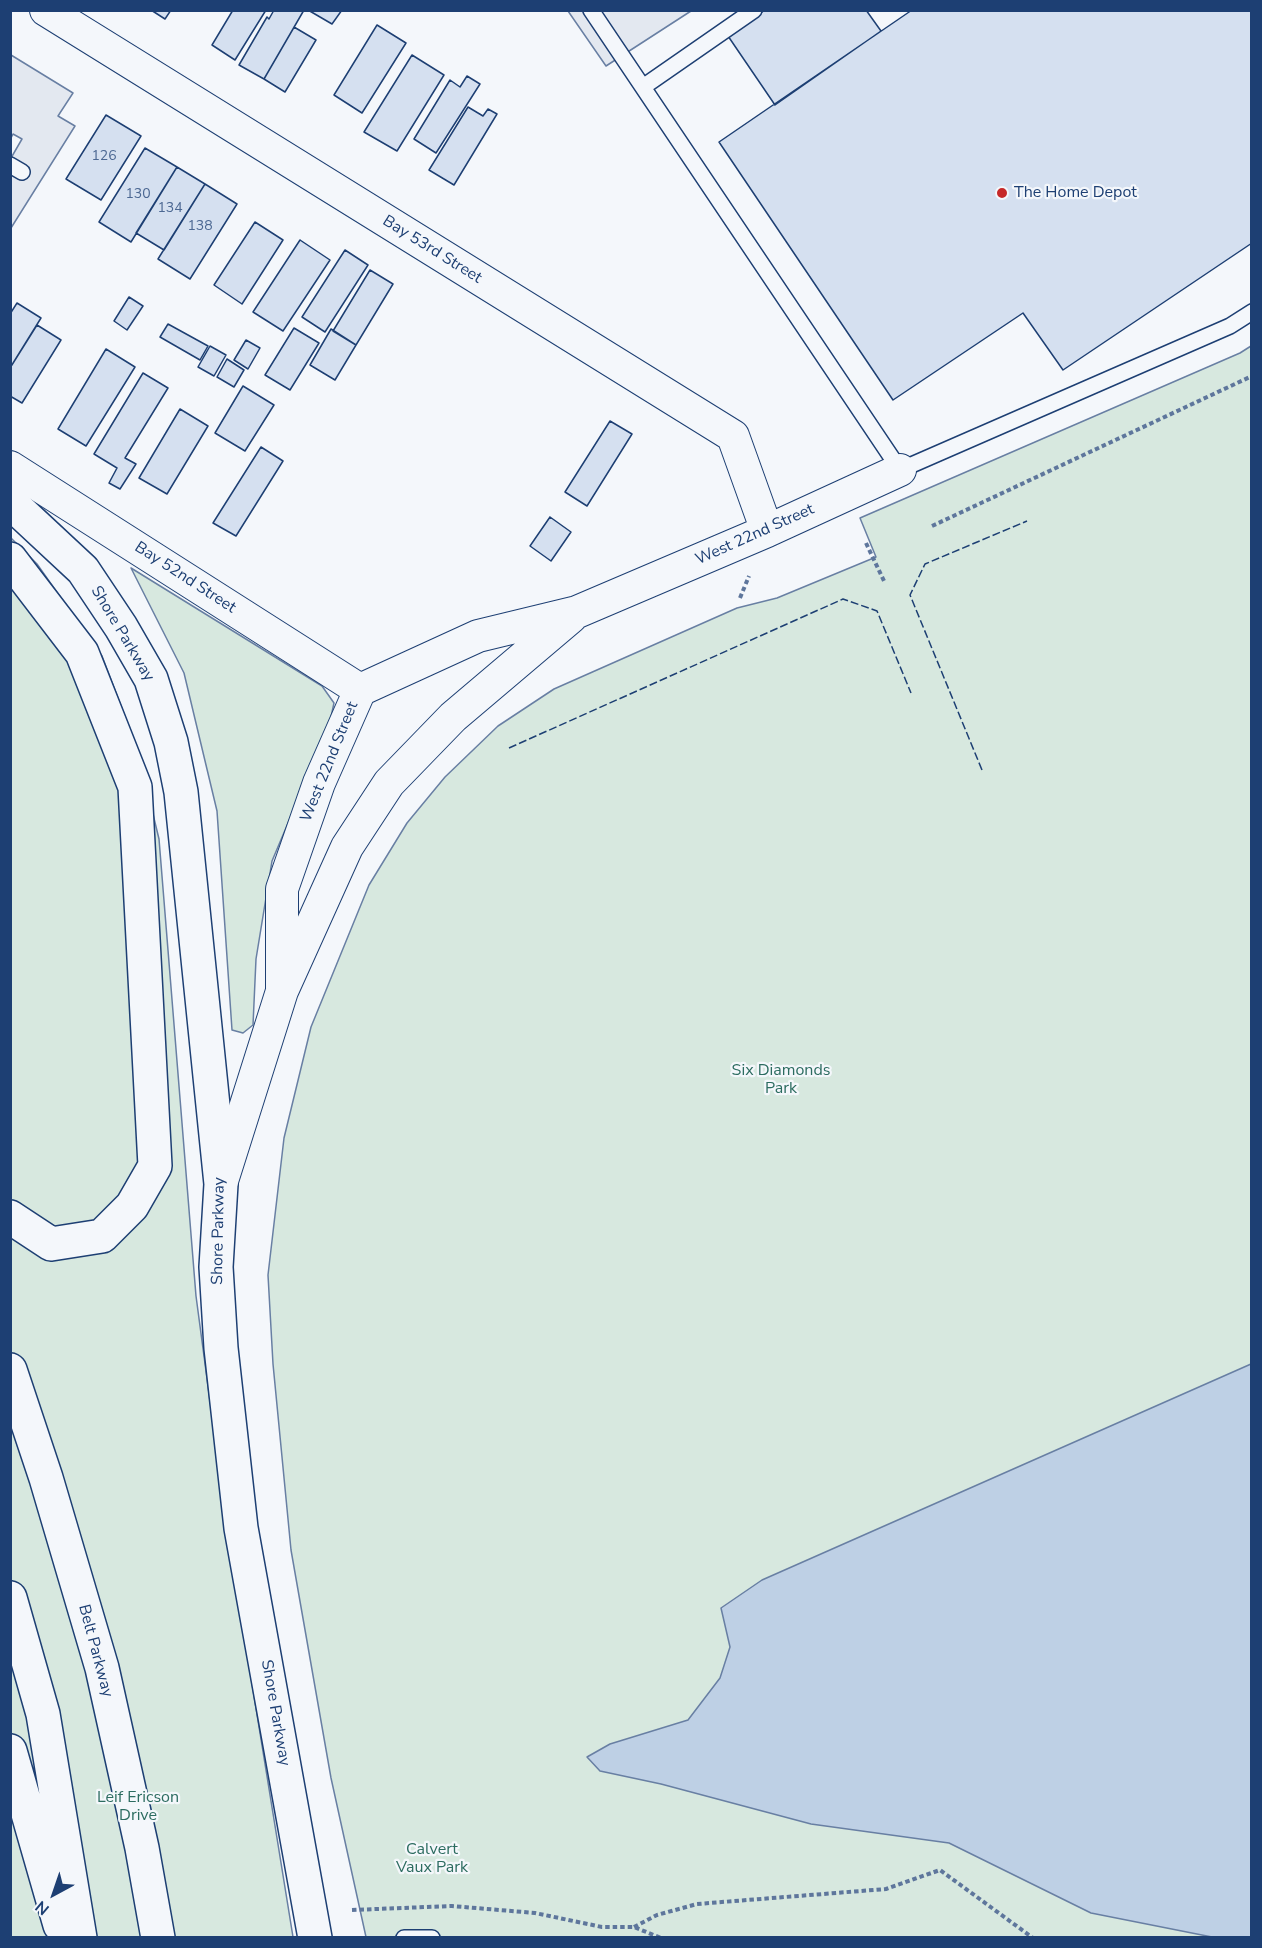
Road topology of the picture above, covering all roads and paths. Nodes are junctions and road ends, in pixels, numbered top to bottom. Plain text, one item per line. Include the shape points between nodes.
1 (46, 10) edge
2 (591, 10) edge
3 (754, 10) edge
4 (643, 87) junction
5 (1251, 312) edge
6 (1251, 376) edge
7 (10, 467) edge
8 (900, 470) junction
9 (10, 502) edge
10 (932, 526) dead end
11 (767, 531) junction
12 (866, 543) dead end
13 (10, 559) edge
14 (884, 581) dead end
15 (577, 612) junction
16 (360, 690) junction
17 (282, 991) junction
18 (221, 1184) junction
19 (10, 1217) edge
20 (10, 1370) edge
21 (10, 1598) edge
22 (10, 1751) edge
23 (352, 1910) dead end
24 (634, 1927) junction
25 (63, 1938) edge
26 (80, 1938) edge
27 (158, 1938) edge
28 (315, 1938) edge
29 (404, 1938) edge
30 (432, 1938) edge
31 (661, 1938) edge
32 (1033, 1938) edge

1 - 11 street, Bay 53rd Street via 733,436
2 - 4 lane
3 - 4 lane
4 - 8 lane
5 - 8 lane via 1230,326
6 - 10 path
7 - 16 street, Bay 52nd Street
8 - 11 street, West 22nd Street
9 - 18 main road, Shore Parkway via 83,570 151,680 171,742 181,792
11 - 15 street, West 22nd Street
12 - 14 path
13 - 19 main road via 82,653 135,787 154,1166 132,1206 102,1236 51,1244
15 - 16 street, West 22nd Street via 477,636
15 - 17 street, West 22nd Street via 453,717 389,783 347,847
16 - 17 street, West 22nd Street via 319,783 282,890
17 - 18 street, West 22nd Street
18 - 28 main road, Shore Parkway via 216,1267 220,1348 241,1528
20 - 27 main road, Belt Parkway via 102,1668
21 - 26 main road via 43,1714
22 - 25 main road
23 - 24 path via 452,1906 535,1913 602,1927
24 - 31 path
24 - 32 path via 657,1915 697,1904 886,1889 939,1870
29 - 30 lane

